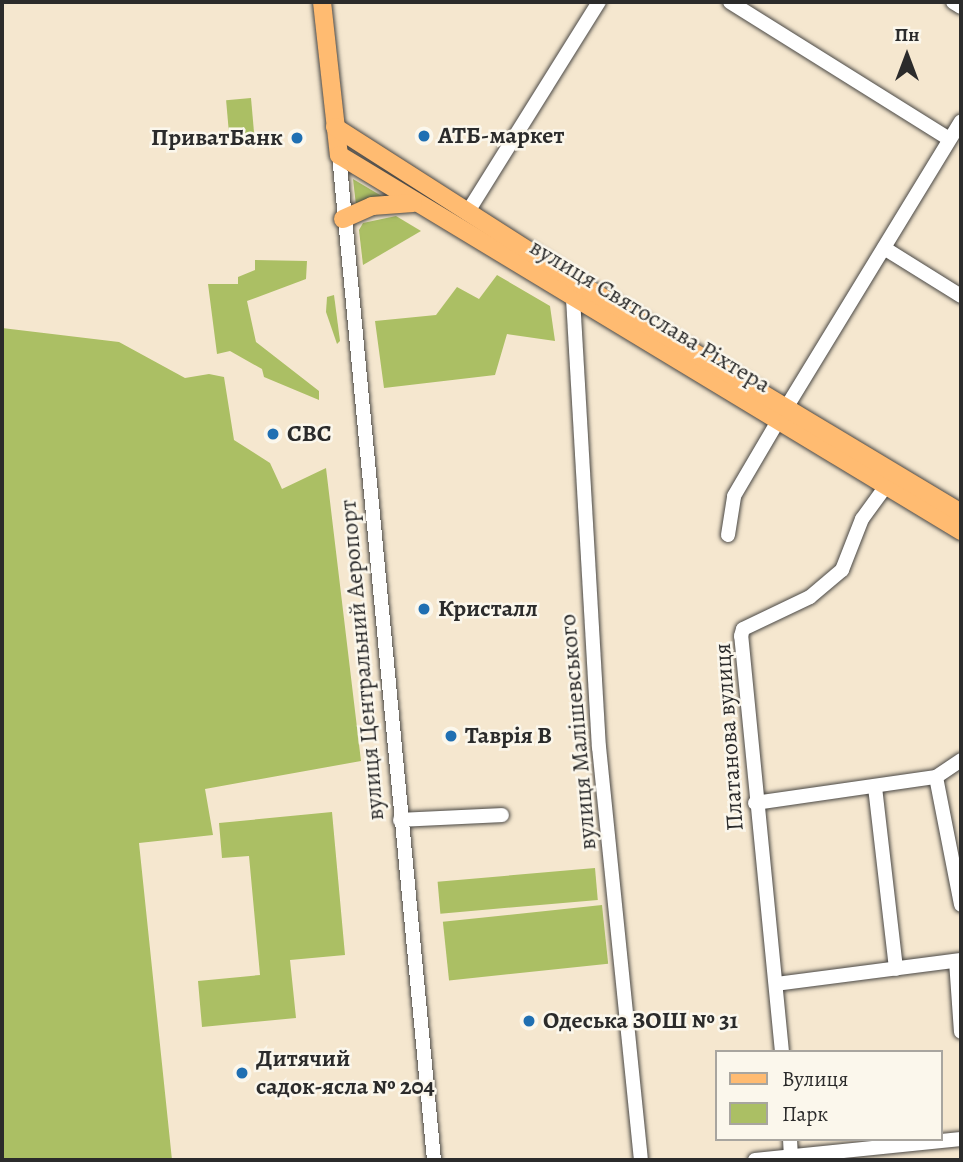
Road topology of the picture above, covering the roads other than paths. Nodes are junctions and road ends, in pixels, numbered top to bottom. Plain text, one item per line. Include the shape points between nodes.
1 (323, 2) edge
2 (599, 2) edge
3 (730, 2) edge
4 (953, 2) edge
5 (961, 7) edge
6 (961, 121) edge
7 (335, 127) junction
8 (949, 139) junction
9 (339, 155) junction
10 (415, 203) junction
11 (467, 213) junction
12 (343, 219) junction
13 (884, 248) junction
14 (961, 296) edge
15 (573, 298) junction
16 (782, 415) junction
17 (886, 486) junction
18 (961, 513) edge
19 (961, 531) edge
20 (728, 535) dead end
21 (961, 760) edge
22 (936, 776) junction
23 (875, 788) junction
24 (755, 803) junction
25 (502, 815) dead end
26 (400, 820) junction
27 (961, 905) edge
28 (958, 960) edge
29 (896, 969) junction
30 (776, 984) junction
31 (961, 1032) edge
32 (782, 1050) edge
33 (961, 1139) edge
34 (790, 1141) edge
35 (791, 1159) edge
36 (434, 1160) edge
37 (640, 1160) edge
38 (755, 1160) edge

1 - 7 main road
2 - 11 street
3 - 8 street
4 - 5 street
6 - 8 street
7 - 9 main road
7 - 11 main road, вулиця Святослава Ріхтера
8 - 13 street
9 - 10 main road, вулиця Святослава Ріхтера
9 - 12 street, вулиця Центральний Аеропорт
10 - 12 main road via 372,206
10 - 15 main road, вулиця Святослава Ріхтера
11 - 16 main road, вулиця Святослава Ріхтера
12 - 26 street, вулиця Центральний Аеропорт
13 - 14 street
13 - 16 street
15 - 16 main road, вулиця Святослава Ріхтера
15 - 37 street, вулиця Малішевського via 599,747
16 - 17 main road, вулиця Святослава Ріхтера
16 - 18 main road, вулиця Святослава Ріхтера
16 - 20 street via 734,496
17 - 19 main road, вулиця Святослава Ріхтера
17 - 24 street, Платанова вулиця via 862,519 842,570 810,597 743,629
21 - 22 street
22 - 23 street
22 - 27 street
23 - 24 street
23 - 29 street
24 - 30 street, Платанова вулиця
25 - 26 street
26 - 36 street, вулиця Центральний Аеропорт
28 - 29 street
28 - 31 street
29 - 30 street
30 - 32 street, Платанова вулиця
33 - 35 street
34 - 35 street
35 - 38 street

